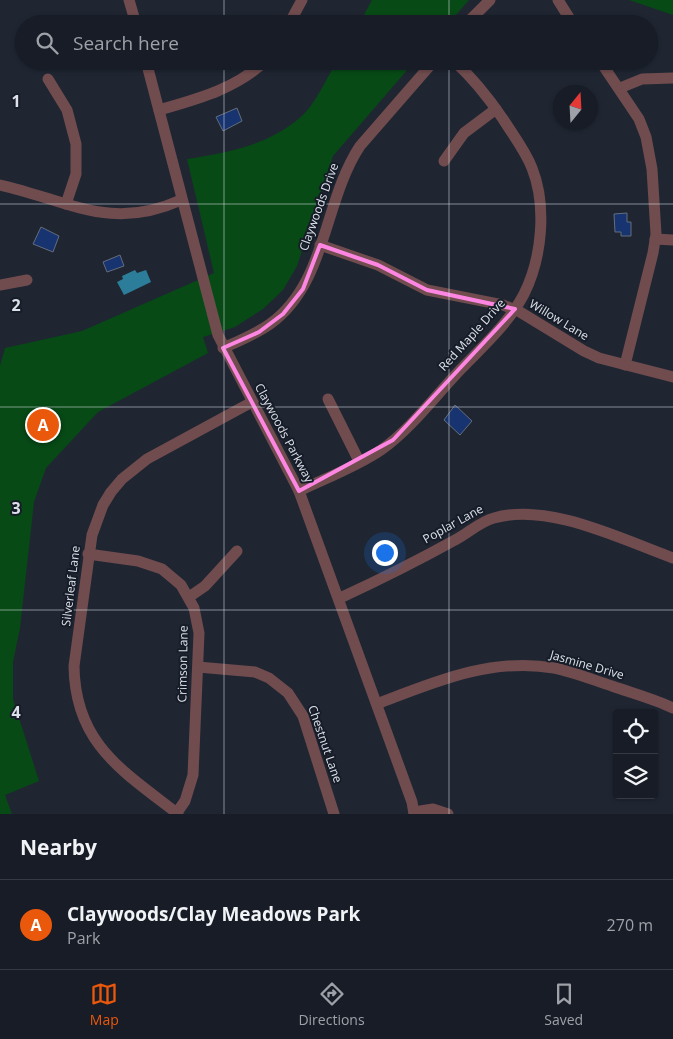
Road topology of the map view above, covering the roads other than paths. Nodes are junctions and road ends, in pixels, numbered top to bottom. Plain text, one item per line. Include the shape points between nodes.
1 (129, 0) edge
2 (302, 0) edge
3 (490, 0) edge
4 (558, 0) edge
5 (133, 15) edge
6 (294, 15) edge
7 (475, 15) edge
8 (567, 15) edge
9 (148, 70) edge
10 (257, 70) edge
11 (426, 70) edge
12 (464, 70) edge
13 (607, 70) edge
14 (673, 78) edge
15 (48, 79) dead end
16 (620, 88) junction
17 (496, 109) junction
18 (159, 110) junction
19 (444, 161) dead end
20 (0, 185) edge
21 (181, 200) junction
22 (66, 204) junction
23 (655, 239) junction
24 (673, 240) edge
25 (320, 245) junction
26 (27, 280) dead end
27 (0, 285) edge
28 (515, 310) junction
29 (223, 348) junction
30 (625, 365) junction
31 (673, 377) edge
32 (328, 399) dead end
33 (252, 402) junction
34 (359, 461) junction
35 (299, 491) junction
36 (238, 551) dead end
37 (88, 554) junction
38 (673, 558) edge
39 (189, 597) junction
40 (340, 598) junction
41 (198, 667) junction
42 (377, 704) junction
43 (673, 708) edge
44 (414, 813) edge
45 (177, 814) edge
46 (334, 814) edge
47 (448, 814) edge

1 - 5 street
2 - 6 street
3 - 7 street
4 - 8 street
9 - 18 street, Claywoods Parkway
10 - 18 street via 236,85
11 - 25 street, Claywoods Drive via 360,146 340,184
12 - 17 street, Red Maple Drive
13 - 16 street
14 - 16 street via 642,79
15 - 22 street via 68,110 76,144 76,174
16 - 23 street via 639,119 646,138 652,169
17 - 19 street via 464,133
17 - 28 street, Red Maple Drive via 525,153 540,200 536,258 528,285
18 - 21 street, Claywoods Parkway
20 - 22 street
21 - 22 street via 134,214 103,214
21 - 29 street, Claywoods Parkway
23 - 24 street
23 - 30 street
25 - 28 street, Willow Lane via 378,265 427,290 490,301
25 - 29 street, Claywoods Drive via 303,289 283,314 259,332
26 - 27 street
28 - 30 street, Willow Lane via 584,351
28 - 34 street, Red Maple Drive via 393,440
29 - 33 street, Claywoods Parkway
30 - 31 street, Willow Lane
32 - 34 street
33 - 35 street, Claywoods Parkway
33 - 37 street, Silverleaf Lane via 147,459 122,479 96,520
34 - 35 street, Red Maple Drive
35 - 40 street, Claywoods Parkway
36 - 39 street via 205,586
37 - 39 street, Crimson Lane via 151,564 171,576
37 - 45 street, Silverleaf Lane via 74,666 81,714 96,743 110,759
38 - 40 street, Poplar Lane via 573,522 512,514 486,520 458,539
39 - 41 street, Crimson Lane via 198,621
40 - 42 street, Claywoods Parkway
41 - 45 street, Crimson Lane via 193,775
41 - 46 street, Chestnut Lane via 255,672 274,681 288,693 303,716
42 - 43 street, Jasmine Drive via 439,680 487,667 522,665 574,673
42 - 44 street, Claywoods Parkway
44 - 47 street via 433,809

